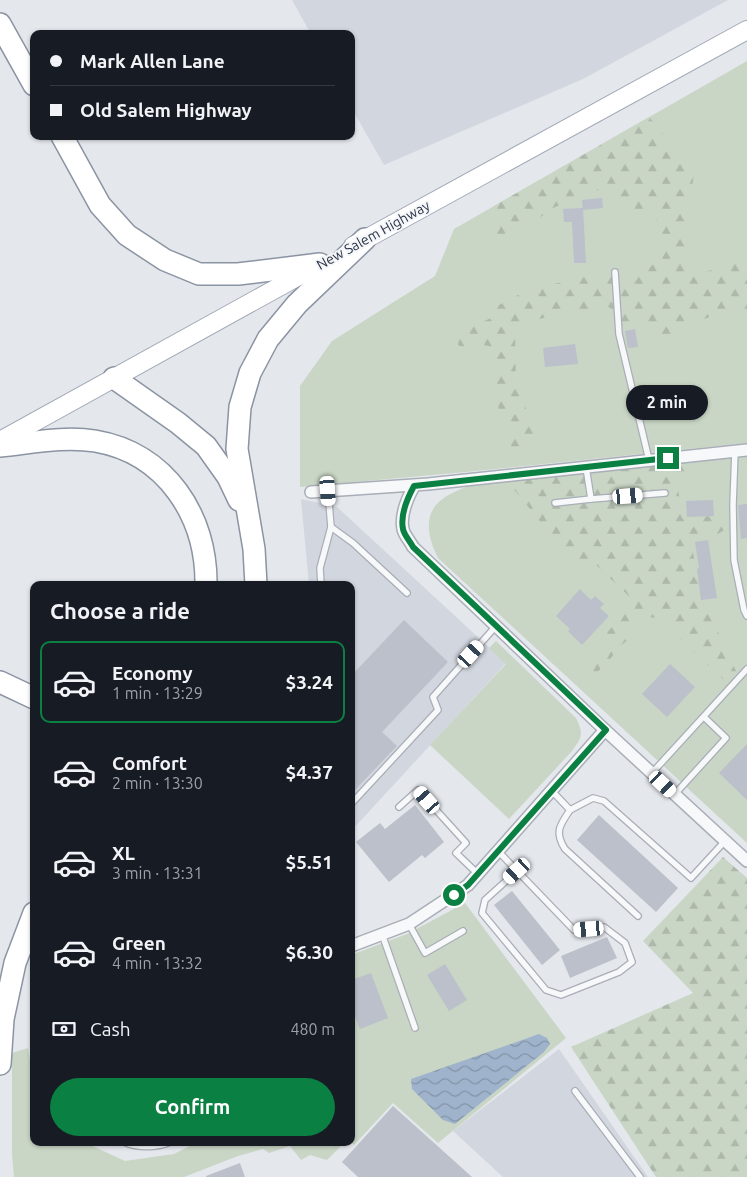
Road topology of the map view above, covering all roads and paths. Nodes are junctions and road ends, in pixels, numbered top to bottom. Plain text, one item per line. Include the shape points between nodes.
1 (0, 24) edge
2 (747, 30) edge
3 (30, 78) edge
4 (64, 140) edge
5 (365, 239) junction
6 (320, 264) junction
7 (615, 272) dead end
8 (114, 378) junction
9 (0, 441) edge
10 (0, 446) edge
11 (747, 450) edge
12 (735, 451) junction
13 (649, 460) junction
14 (586, 467) junction
15 (414, 486) junction
16 (328, 491) junction
17 (311, 492) dead end
18 (664, 493) dead end
19 (591, 499) junction
20 (555, 503) dead end
21 (248, 518) junction
22 (331, 527) junction
23 (206, 581) edge
24 (256, 581) edge
25 (321, 581) edge
26 (407, 593) dead end
27 (747, 616) edge
28 (496, 626) junction
29 (747, 669) edge
30 (0, 682) edge
31 (30, 696) edge
32 (704, 717) junction
33 (606, 730) junction
34 (652, 773) junction
35 (552, 791) junction
36 (675, 794) junction
37 (355, 800) edge
38 (399, 808) dead end
39 (570, 810) junction
40 (725, 841) junction
41 (498, 852) junction
42 (747, 861) edge
43 (517, 871) junction
44 (478, 874) junction
45 (638, 916) dead end
46 (30, 924) edge
47 (409, 924) junction
48 (463, 931) dead end
49 (382, 934) junction
50 (355, 944) edge
51 (415, 1028) dead end
52 (0, 1064) edge
53 (575, 1091) dead end
54 (640, 1177) edge

1 - 3 highway
2 - 5 main road, New Salem Highway
4 - 6 highway via 100,204 127,234 165,260 199,274 238,274
5 - 6 main road, New Salem Highway
5 - 21 highway via 297,304 268,339 250,373 240,407 237,449
6 - 8 main road, New Salem Highway
7 - 13 lane via 619,334
8 - 9 main road, New Salem Highway
8 - 21 highway via 206,446 228,477
10 - 23 highway via 95,441 130,452 155,468 171,482 194,518 201,537
11 - 12 street
12 - 13 street
12 - 27 lane via 732,505 734,560
13 - 14 street
14 - 15 street
14 - 19 lane
15 - 16 street
15 - 28 street via 408,496 403,528 413,547
16 - 17 street
16 - 22 lane
18 - 19 lane
19 - 20 lane
21 - 24 highway
22 - 25 lane via 320,568
22 - 26 lane
28 - 33 street
28 - 37 lane via 433,697 438,710
29 - 32 lane
30 - 31 highway
32 - 34 lane
32 - 36 lane via 726,738
33 - 34 street
33 - 35 street
34 - 36 street
35 - 39 lane
35 - 41 street
36 - 40 street
38 - 44 lane via 418,790 466,843 456,853
39 - 40 lane via 593,798 604,801 690,878
39 - 45 lane via 558,834 565,849
40 - 42 street
41 - 43 lane
41 - 44 street
43 - 43 lane via 574,930 604,927 625,943 632,962 619,972 561,995 546,990 482,913 485,900
44 - 47 street via 468,885
46 - 52 highway via 13,973 3,1019
47 - 48 lane via 425,953
47 - 49 street
49 - 50 street
49 - 51 lane
53 - 54 lane

